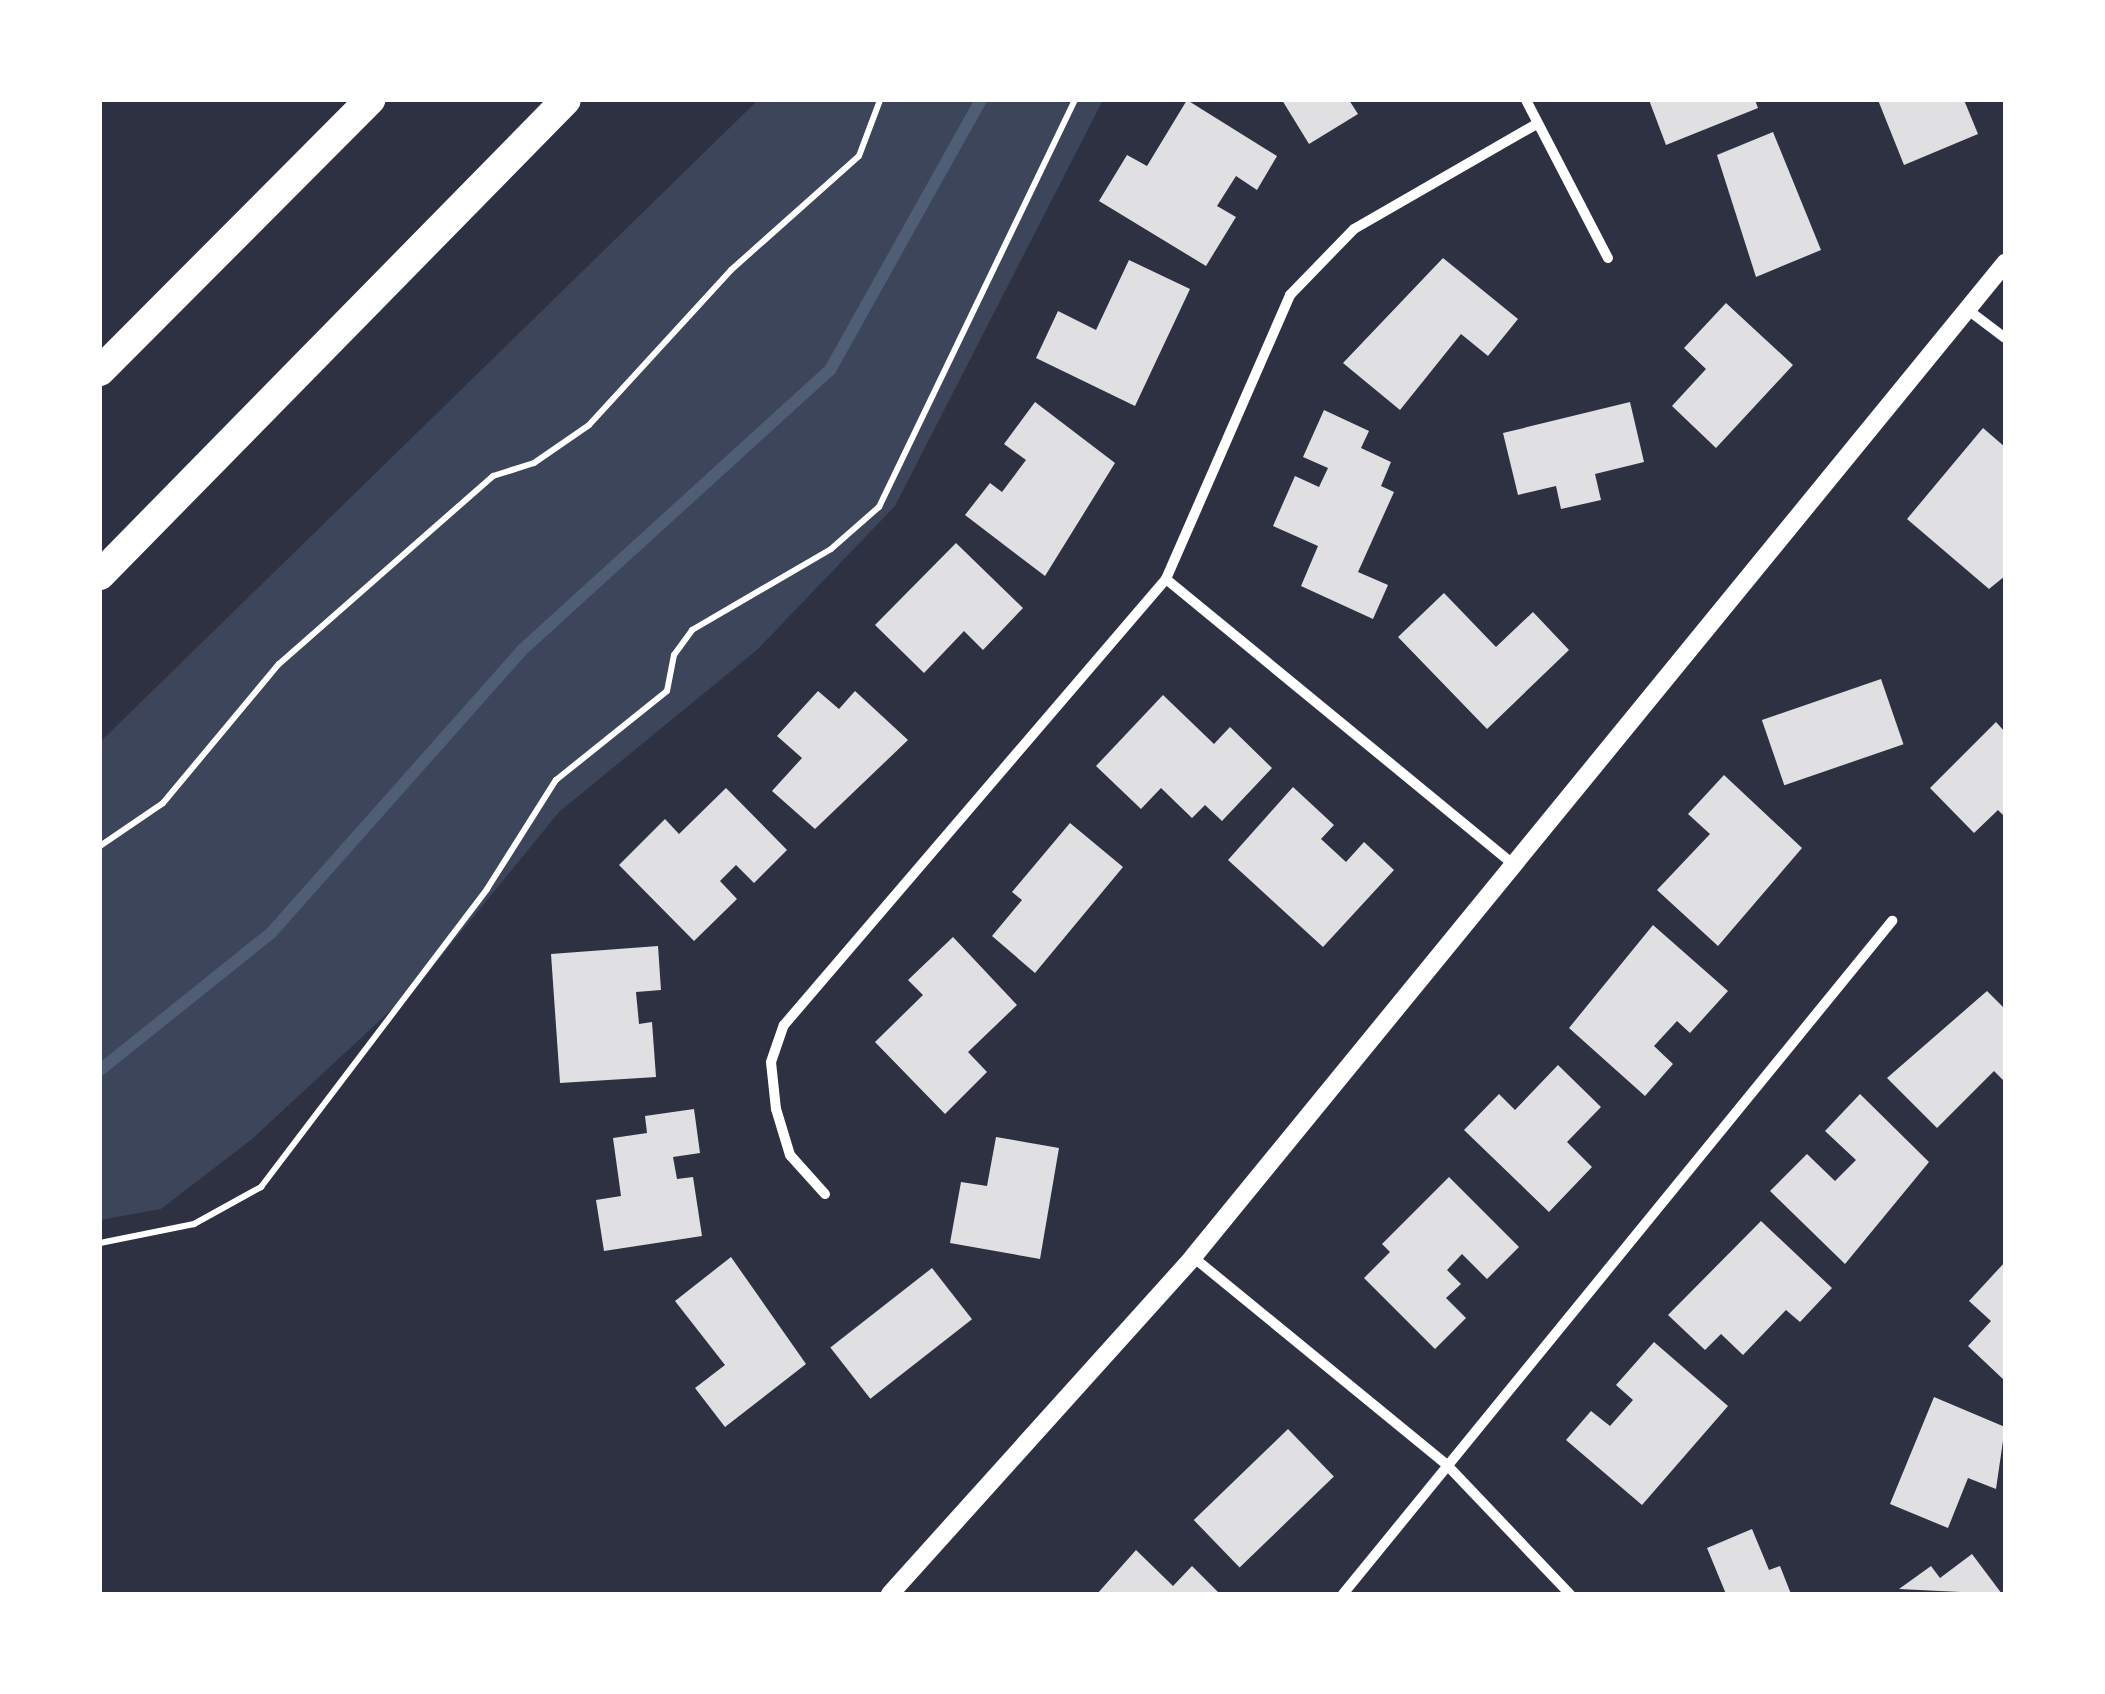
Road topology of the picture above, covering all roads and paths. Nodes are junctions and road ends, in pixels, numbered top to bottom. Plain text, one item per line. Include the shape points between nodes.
1 (370, 100) edge
2 (566, 100) edge
3 (880, 100) edge
4 (1076, 100) edge
5 (1526, 100) edge
6 (1533, 126) junction
7 (1608, 258) dead end
8 (2005, 264) edge
9 (1972, 313) junction
10 (2005, 338) edge
11 (100, 371) edge
12 (100, 574) edge
13 (1166, 579) junction
14 (100, 846) edge
15 (1509, 860) junction
16 (1892, 921) dead end
17 (825, 1194) dead end
18 (100, 1243) edge
19 (1193, 1257) junction
20 (1446, 1464) junction
21 (890, 1594) edge
22 (1343, 1594) edge
23 (1570, 1594) edge

1 - 11 highway
2 - 12 highway
3 - 14 path via 858,156 731,270 589,425 534,463 493,476 278,664 163,803
4 - 18 path via 879,508 831,549 692,630 674,655 667,691 556,780 487,888 261,1187 194,1224
5 - 6 street
6 - 7 street
6 - 13 street via 1354,229 1290,295
8 - 9 street
9 - 10 street
9 - 15 street
13 - 15 street
13 - 17 street via 784,1024 771,1062 776,1109 790,1155
15 - 19 street
16 - 20 street
19 - 20 street
19 - 21 street
20 - 22 street
20 - 23 street

